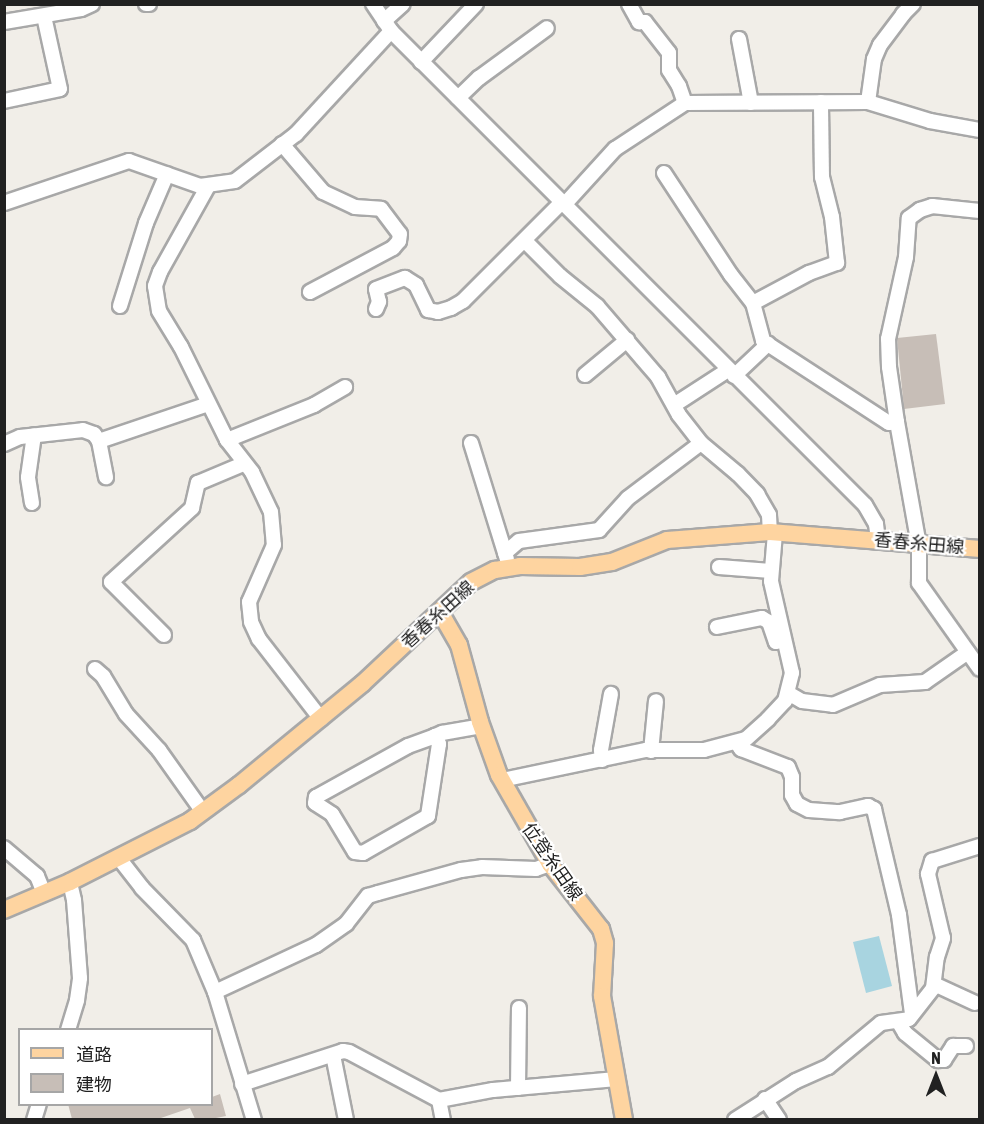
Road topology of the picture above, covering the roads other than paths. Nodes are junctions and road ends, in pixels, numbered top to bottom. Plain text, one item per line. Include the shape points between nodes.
1 (92, 4) edge
2 (373, 4) edge
3 (403, 4) edge
4 (476, 4) edge
5 (629, 4) edge
6 (913, 4) edge
7 (44, 16) junction
8 (4, 22) edge
9 (387, 26) junction
10 (547, 28) dead end
11 (739, 39) dead end
12 (421, 62) junction
13 (458, 98) junction
14 (4, 101) edge
15 (820, 102) junction
16 (868, 102) junction
17 (685, 103) junction
18 (751, 103) junction
19 (980, 130) edge
20 (282, 144) junction
21 (664, 173) dead end
22 (167, 174) junction
23 (208, 186) junction
24 (6, 200) edge
25 (563, 204) junction
26 (980, 211) edge
27 (525, 241) junction
28 (310, 292) dead end
29 (753, 303) junction
30 (120, 306) dead end
31 (376, 309) dead end
32 (627, 340) junction
33 (768, 344) junction
34 (731, 373) junction
35 (585, 375) dead end
36 (345, 387) dead end
37 (208, 404) junction
38 (674, 405) junction
39 (897, 422) junction
40 (34, 435) junction
41 (227, 440) junction
42 (99, 441) junction
43 (471, 443) dead end
44 (701, 443) junction
45 (4, 444) edge
46 (243, 464) junction
47 (106, 477) dead end
48 (32, 503) dead end
49 (773, 532) junction
50 (878, 541) junction
51 (919, 546) junction
52 (980, 549) edge
53 (507, 560) junction
54 (719, 567) dead end
55 (771, 571) junction
56 (441, 612) junction
57 (717, 627) dead end
58 (164, 634) dead end
59 (786, 640) junction
60 (968, 652) junction
61 (95, 669) dead end
62 (980, 669) edge
63 (788, 693) junction
64 (611, 694) dead end
65 (656, 701) dead end
66 (321, 719) junction
67 (481, 726) junction
68 (435, 736) junction
69 (736, 742) junction
70 (651, 751) junction
71 (602, 760) junction
72 (502, 780) junction
73 (203, 812) junction
74 (980, 846) edge
75 (4, 848) edge
76 (118, 857) junction
77 (550, 864) junction
78 (70, 882) junction
79 (44, 893) junction
80 (4, 910) edge
81 (934, 984) junction
82 (215, 992) junction
83 (975, 1003) dead end
84 (519, 1008) dead end
85 (912, 1014) junction
86 (898, 1021) junction
87 (69, 1028) edge
88 (966, 1046) dead end
89 (333, 1055) junction
90 (617, 1079) junction
91 (242, 1084) junction
92 (518, 1088) junction
93 (765, 1099) junction
94 (439, 1100) junction
95 (254, 1119) edge
96 (346, 1119) edge
97 (443, 1119) edge
98 (624, 1119) edge
99 (735, 1119) edge
100 (779, 1119) edge

1 - 7 street
2 - 9 street
3 - 9 street
4 - 12 street
5 - 17 street via 639,22 645,22 669,53 669,70
6 - 16 street via 880,45
7 - 8 street
7 - 14 street via 60,89
9 - 12 street
9 - 20 street via 296,134
10 - 13 street
11 - 18 street
12 - 13 street
13 - 25 street
15 - 16 street
15 - 18 street
15 - 29 street via 822,177 837,263 809,273
16 - 19 street via 930,121
17 - 18 street
17 - 25 street via 615,149
20 - 23 street via 235,181
20 - 28 street via 323,192 355,207 381,209 400,234 393,248
21 - 29 street
22 - 23 street
22 - 24 street via 129,161
22 - 30 street via 146,223
23 - 37 street via 155,286 159,311
25 - 27 street
25 - 34 street
26 - 39 street via 932,206 909,218 906,257 888,339
27 - 31 street via 452,308 428,310 416,285 405,278 376,289
27 - 32 street via 597,306
29 - 33 street via 763,341
32 - 35 street
32 - 38 street via 658,376
33 - 34 street
33 - 39 street via 889,423
34 - 38 street
34 - 50 street via 865,505 876,524
36 - 41 street via 314,405
37 - 41 street
37 - 42 street
38 - 44 street
39 - 51 street
40 - 42 street via 83,430
40 - 45 street
40 - 48 street via 28,477
41 - 46 street
42 - 47 street
43 - 53 street
44 - 49 street via 757,494
44 - 53 street via 628,498 599,530 519,541
46 - 58 street via 198,483 192,508 111,582
46 - 66 street via 252,472 271,512 274,529 274,545 249,602 250,622
49 - 50 main road, 香春糸田線
49 - 53 main road, 香春糸田線 via 667,540 612,562 580,567
49 - 55 street
50 - 51 main road, 香春糸田線
51 - 52 main road, 香春糸田線
51 - 60 street via 920,583
53 - 56 main road, 香春糸田線 via 471,582
54 - 55 street
55 - 59 street via 773,597
56 - 66 main road, 香春糸田線
56 - 67 main road, 位登糸田線 via 459,645
57 - 59 street via 762,618 769,622 776,642
59 - 63 street via 792,673
60 - 62 street
60 - 63 street via 925,682 880,685 834,705 802,701
61 - 73 street
63 - 69 street via 768,719 746,739
64 - 71 street
65 - 70 street
66 - 73 main road, 香春糸田線
67 - 68 street
67 - 72 main road, 位登糸田線
68 - 68 street via 408,746 316,797 315,803 332,814 355,852 363,853 428,816 439,744
69 - 70 street via 704,750
69 - 85 street via 741,749 788,767 792,795 797,804 809,810 840,812 868,806 874,809 899,915
70 - 71 street
71 - 72 street
72 - 77 main road, 位登糸田線
73 - 76 main road, 香春糸田線
74 - 81 street via 932,861 928,874 943,938
75 - 79 street via 37,876
76 - 78 main road, 香春糸田線
76 - 82 street via 193,940
77 - 82 street via 536,869 461,870 378,892 361,904 346,924 316,945
77 - 90 main road, 位登糸田線 via 601,929 605,943 602,996
78 - 79 main road, 香春糸田線
78 - 87 street via 80,978
79 - 80 main road, 香春糸田線
81 - 83 street
81 - 85 street
82 - 91 street
84 - 92 street
85 - 86 street via 909,1019
86 - 88 street via 905,1033 938,1059 944,1060 953,1046
86 - 93 street via 881,1023 828,1067
89 - 91 street
89 - 94 street via 349,1052
89 - 96 street
90 - 92 street
90 - 98 main road, 位登糸田線
91 - 95 street
92 - 94 street
93 - 99 street
93 - 100 street
94 - 97 street

